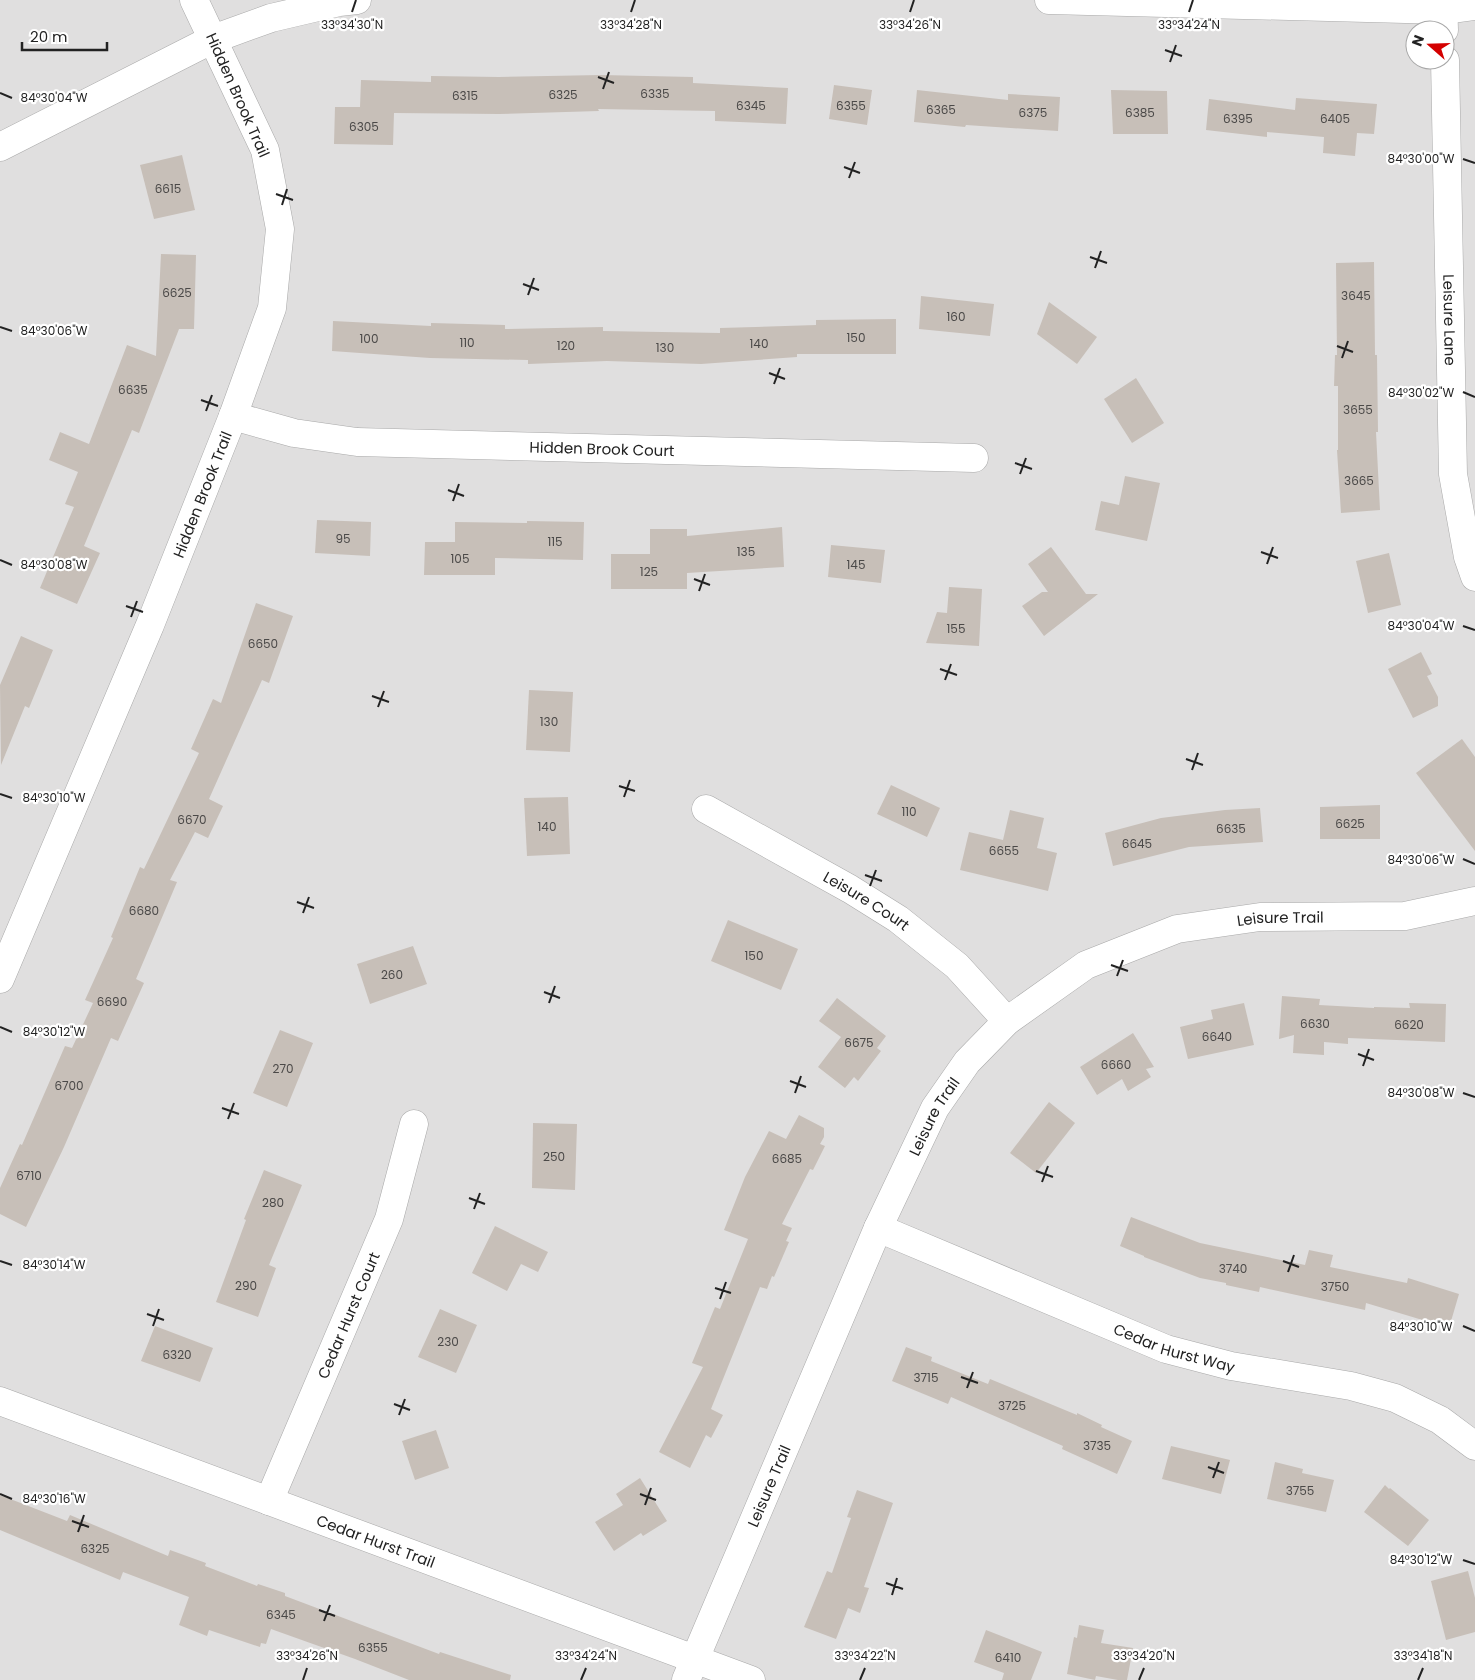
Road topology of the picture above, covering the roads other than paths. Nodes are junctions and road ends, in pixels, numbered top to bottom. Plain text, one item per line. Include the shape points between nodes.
1 (194, 0) edge
2 (357, 0) edge
3 (1049, 0) edge
4 (1475, 6) edge
5 (1444, 13) edge
6 (213, 39) junction
7 (1445, 70) edge
8 (0, 147) edge
9 (233, 416) junction
10 (974, 458) dead end
11 (1464, 474) edge
12 (1475, 577) edge
13 (706, 810) dead end
14 (1475, 901) edge
15 (0, 979) edge
16 (1007, 1021) junction
17 (414, 1124) dead end
18 (878, 1228) junction
19 (0, 1401) edge
20 (1475, 1446) edge
21 (269, 1501) junction
22 (690, 1670) edge
23 (751, 1680) edge

1 - 6 street, Hidden Brook Trail
2 - 6 street via 271,18
3 - 5 street
4 - 5 street
6 - 8 street
6 - 9 street, Hidden Brook Trail via 265,150 280,229 272,308
7 - 11 street, Leisure Lane
9 - 10 street, Hidden Brook Court via 294,433 357,442
9 - 15 street, Hidden Brook Trail via 150,625
11 - 12 street, Leisure Lane via 1468,557
13 - 16 street, Leisure Court via 898,918 957,966
14 - 16 street, Leisure Trail via 1405,916 1260,916 1177,929 1086,965
16 - 18 street, Leisure Trail via 967,1062 935,1108
17 - 21 street, Cedar Hurst Court via 389,1219
18 - 20 street, Cedar Hurst Way via 1166,1349 1231,1366 1351,1386 1395,1398 1440,1420
18 - 22 street, Leisure Trail
19 - 21 street, Cedar Hurst Trail
21 - 22 street, Cedar Hurst Trail
22 - 23 street, Cedar Hurst Trail

